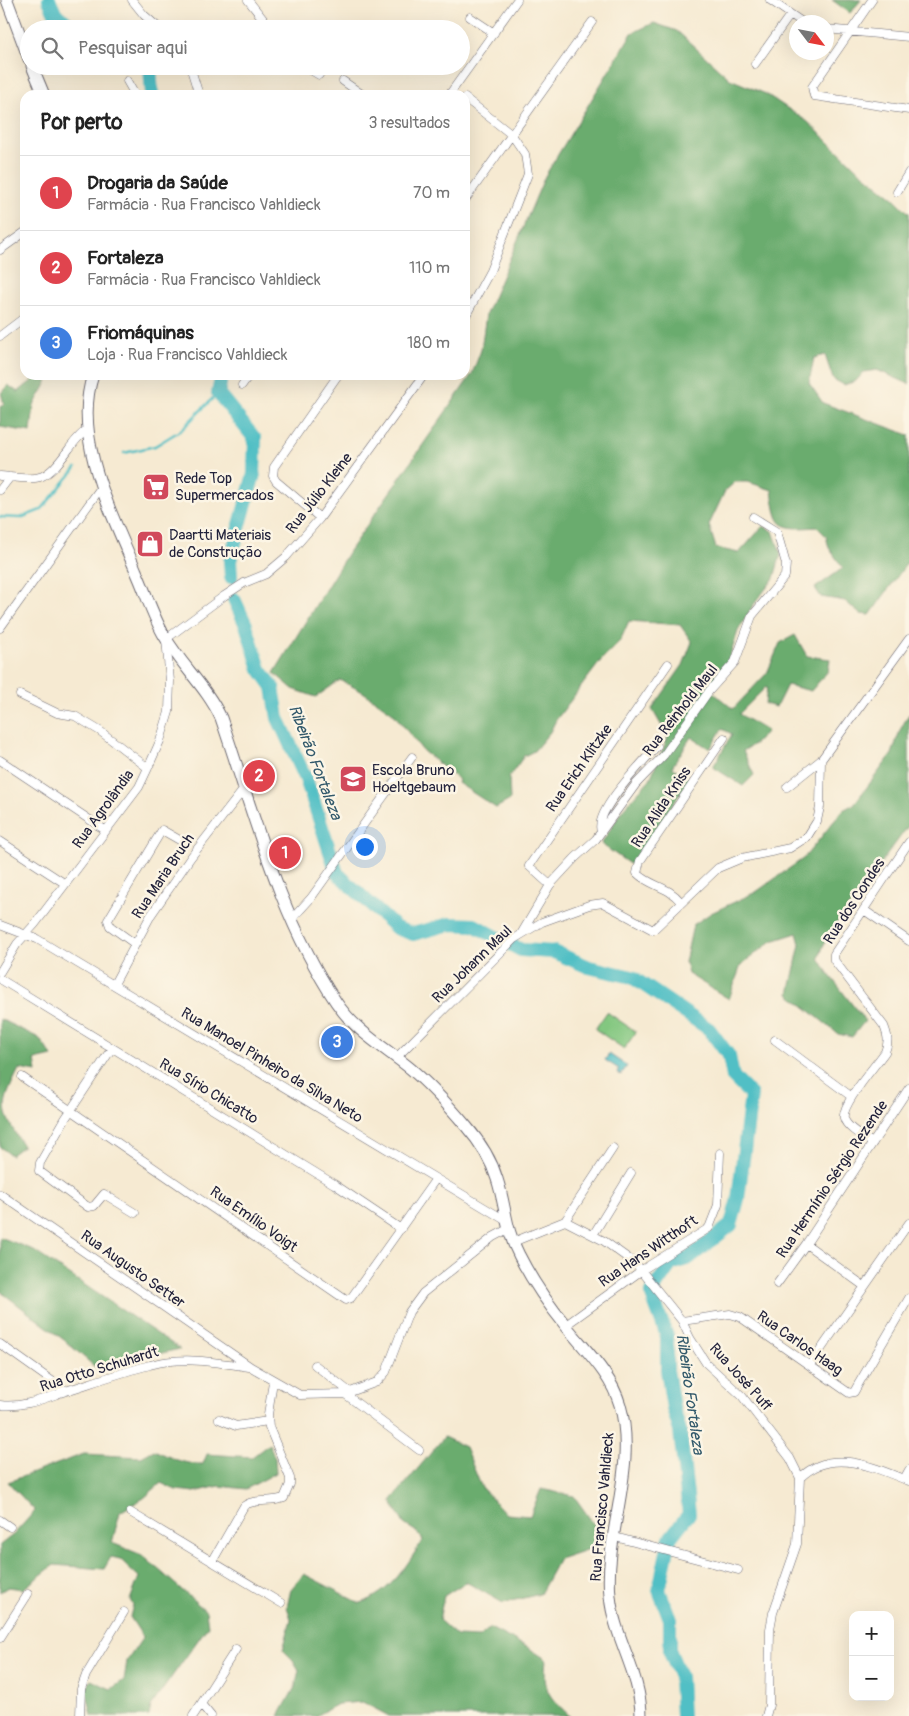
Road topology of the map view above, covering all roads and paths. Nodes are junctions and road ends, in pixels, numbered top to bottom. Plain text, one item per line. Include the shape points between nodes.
1 (7, 0) edge
2 (132, 0) edge
3 (248, 0) edge
4 (517, 0) edge
5 (770, 0) edge
6 (872, 0) edge
7 (790, 15) edge
8 (789, 16) edge
9 (470, 17) dead end
10 (150, 20) edge
11 (264, 20) edge
12 (592, 22) dead end
13 (834, 30) edge
14 (849, 32) junction
15 (494, 33) junction
16 (20, 35) edge
17 (909, 38) edge
18 (755, 64) dead end
19 (470, 67) edge
20 (36, 75) edge
21 (193, 75) edge
22 (464, 75) edge
23 (343, 80) dead end
24 (127, 81) dead end
25 (42, 90) edge
26 (132, 90) edge
27 (197, 90) edge
28 (356, 90) edge
29 (453, 90) edge
30 (470, 102) edge
31 (909, 110) edge
32 (512, 135) junction
33 (909, 172) edge
34 (897, 192) dead end
35 (470, 193) edge
36 (20, 236) edge
37 (0, 250) edge
38 (470, 308) edge
39 (20, 321) edge
40 (0, 336) edge
41 (92, 380) edge
42 (246, 380) edge
43 (335, 380) edge
44 (420, 380) edge
45 (242, 385) dead end
46 (88, 429) junction
47 (0, 476) edge
48 (10, 477) junction
49 (102, 486) junction
50 (0, 490) edge
51 (753, 517) dead end
52 (320, 518) junction
53 (0, 628) edge
54 (166, 639) junction
55 (909, 639) edge
56 (668, 664) dead end
57 (20, 695) dead end
58 (724, 738) dead end
59 (657, 746) dead end
60 (412, 757) dead end
61 (0, 760) edge
62 (821, 760) junction
63 (148, 768) junction
64 (787, 787) dead end
65 (244, 789) junction
66 (104, 830) junction
67 (601, 831) junction
68 (0, 841) edge
69 (183, 842) dead end
70 (908, 847) edge
71 (64, 883) junction
72 (550, 884) junction
73 (681, 902) junction
74 (864, 910) junction
75 (292, 920) junction
76 (0, 925) edge
77 (24, 935) junction
78 (517, 937) junction
79 (909, 941) edge
80 (135, 944) junction
81 (0, 972) edge
82 (0, 979) edge
83 (114, 984) junction
84 (775, 1040) dead end
85 (112, 1048) junction
86 (396, 1058) junction
87 (22, 1077) dead end
88 (909, 1088) edge
89 (852, 1097) junction
90 (70, 1112) junction
91 (873, 1143) junction
92 (612, 1148) dead end
93 (720, 1153) dead end
94 (631, 1173) dead end
95 (435, 1180) junction
96 (0, 1194) edge
97 (135, 1213) dead end
98 (565, 1221) junction
99 (909, 1223) edge
100 (507, 1225) junction
101 (401, 1229) junction
102 (592, 1235) junction
103 (513, 1242) junction
104 (806, 1244) junction
105 (642, 1270) junction
106 (777, 1284) dead end
107 (864, 1286) junction
108 (909, 1298) edge
109 (682, 1321) junction
110 (566, 1326) junction
111 (0, 1344) edge
112 (315, 1365) dead end
113 (810, 1365) junction
114 (251, 1367) junction
115 (273, 1382) junction
116 (66, 1391) junction
117 (348, 1393) junction
118 (0, 1405) edge
119 (219, 1418) dead end
120 (268, 1421) junction
121 (419, 1450) dead end
122 (909, 1470) edge
123 (800, 1478) junction
124 (906, 1480) edge
125 (130, 1512) dead end
126 (0, 1520) edge
127 (10, 1527) dead end
128 (615, 1537) junction
129 (212, 1562) junction
130 (738, 1570) dead end
131 (28, 1594) dead end
132 (281, 1603) dead end
133 (124, 1612) dead end
134 (0, 1638) edge
135 (236, 1649) dead end
136 (201, 1704) junction
137 (80, 1716) edge
138 (193, 1716) edge
139 (211, 1716) edge
140 (641, 1716) edge
141 (766, 1716) edge

1 - 16 main road
2 - 10 street
3 - 11 street
4 - 15 street
5 - 7 street
6 - 14 street
8 - 18 street
9 - 15 street
12 - 32 street
13 - 14 street
14 - 17 street
14 - 31 street via 812,86 814,96
15 - 19 street
20 - 25 main road
21 - 27 street
22 - 29 street
23 - 28 street
24 - 26 street
30 - 32 street
32 - 35 street
32 - 38 street via 527,161 528,174 490,271
33 - 34 street
36 - 37 street
39 - 40 street
41 - 46 main road, Rua Francisco Vahldieck via 86,401
42 - 45 street
43 - 52 street via 274,467 273,476
44 - 52 street, Rua Júlio Kleine
46 - 48 street via 44,477
46 - 49 main road, Rua Francisco Vahldieck
47 - 48 street
48 - 50 street
49 - 53 street
49 - 54 main road, Rua Francisco Vahldieck
51 - 67 street, Rua Reinhold Maul via 777,532 786,564 785,576 752,616 735,662
52 - 54 street, Rua Júlio Kleine via 277,566 224,596
54 - 63 street, Rua Agrolândia via 169,712
54 - 65 main road, Rua Francisco Vahldieck via 214,702
55 - 62 street
56 - 72 street, Rua Erich Klitzke via 529,866
57 - 63 street via 57,713 75,716
58 - 73 street, Rua Alida Kniss via 640,861 638,873 642,878 673,892
59 - 67 street via 612,799 600,822
60 - 75 street via 329,874
61 - 66 street
62 - 64 street
62 - 73 street via 820,807 817,821 807,837 790,848 742,858 718,868 694,894
63 - 66 street, Rua Agrolândia via 139,787
65 - 75 main road, Rua Francisco Vahldieck
65 - 80 street, Rua Maria Bruch via 191,857
66 - 71 street, Rua Agrolândia
67 - 72 street, Rua Reinhold Maul
68 - 71 street
69 - 80 street via 162,830 108,920 110,926
70 - 74 street, Rua dos Condes
71 - 77 street, Rua Agrolândia
72 - 78 street, Rua Reinhold Maul
73 - 78 street, Rua Johann Maul via 653,930 616,909 596,903 542,922
74 - 79 street
74 - 89 street, Rua dos Condes via 834,954 834,960 884,1026 888,1044
75 - 86 main road, Rua Francisco Vahldieck via 316,970 344,1014 366,1037
76 - 77 street, Rua Manoel Pinheiro da Silva Neto
77 - 81 street, Rua Agrolândia
77 - 83 street, Rua Manoel Pinheiro da Silva Neto via 37,939
78 - 86 street, Rua Johann Maul
80 - 83 street, Rua Maria Bruch
82 - 85 street, Rua Sírio Chicatto
83 - 95 street, Rua Manoel Pinheiro da Silva Neto
84 - 89 street
85 - 90 street
85 - 101 street, Rua Sírio Chicatto via 334,1184
86 - 100 main road, Rua Francisco Vahldieck via 435,1092 480,1144 498,1182
87 - 90 street, Rua Emílio Voigt
88 - 91 street, Rua Hermínio Sérgio Rezende
89 - 91 street, Rua dos Condes via 844,1112 844,1120
90 - 97 street via 40,1163 39,1171 88,1206 94,1206 103,1194
90 - 101 street, Rua Emílio Voigt via 346,1300 351,1298
91 - 104 street, Rua Hermínio Sérgio Rezende
92 - 98 street
93 - 105 street, Rua Hans Witthoft via 718,1205 709,1228
94 - 102 street
95 - 100 street, Rua Manoel Pinheiro da Silva Neto
95 - 101 street, Rua Emílio Voigt
96 - 114 street, Rua Augusto Setter
98 - 102 street, Rua José Puff
98 - 103 street
99 - 107 street
100 - 103 main road, Rua Francisco Vahldieck
100 - 117 street, Rua Otto Schuhardt via 423,1293 409,1312 386,1372 377,1382
102 - 105 street, Rua José Puff via 622,1252
103 - 110 main road, Rua Francisco Vahldieck via 534,1282
104 - 106 street, Rua Hermínio Sérgio Rezende
104 - 107 street
105 - 109 street, Rua José Puff
105 - 110 street, Rua Hans Witthoft
107 - 113 street
108 - 113 street, Rua Carlos Haag via 854,1392 843,1390
109 - 113 street, Rua Carlos Haag via 730,1314
109 - 123 street, Rua José Puff via 706,1363 742,1396 790,1458
110 - 128 main road, Rua Francisco Vahldieck via 612,1384 623,1420 624,1456
111 - 116 street
112 - 117 street
114 - 115 street, Rua Otto Schuhardt
114 - 116 street, Rua Otto Schuhardt via 212,1361 152,1364
115 - 117 street, Rua Otto Schuhardt via 300,1395
115 - 120 street
116 - 118 street, Rua Otto Schuhardt via 20,1405
117 - 121 street
119 - 120 street via 236,1426
120 - 129 street via 290,1478 286,1495 276,1501 247,1503
122 - 124 street
123 - 124 street via 809,1469 830,1461 864,1464
123 - 141 street via 797,1544 770,1630
125 - 129 street
126 - 127 street
128 - 130 street
128 - 140 main road, Rua Francisco Vahldieck via 610,1594 618,1636 632,1667
129 - 132 street
131 - 134 street
133 - 137 street via 86,1675 81,1689
135 - 136 street
136 - 138 street
136 - 139 street

